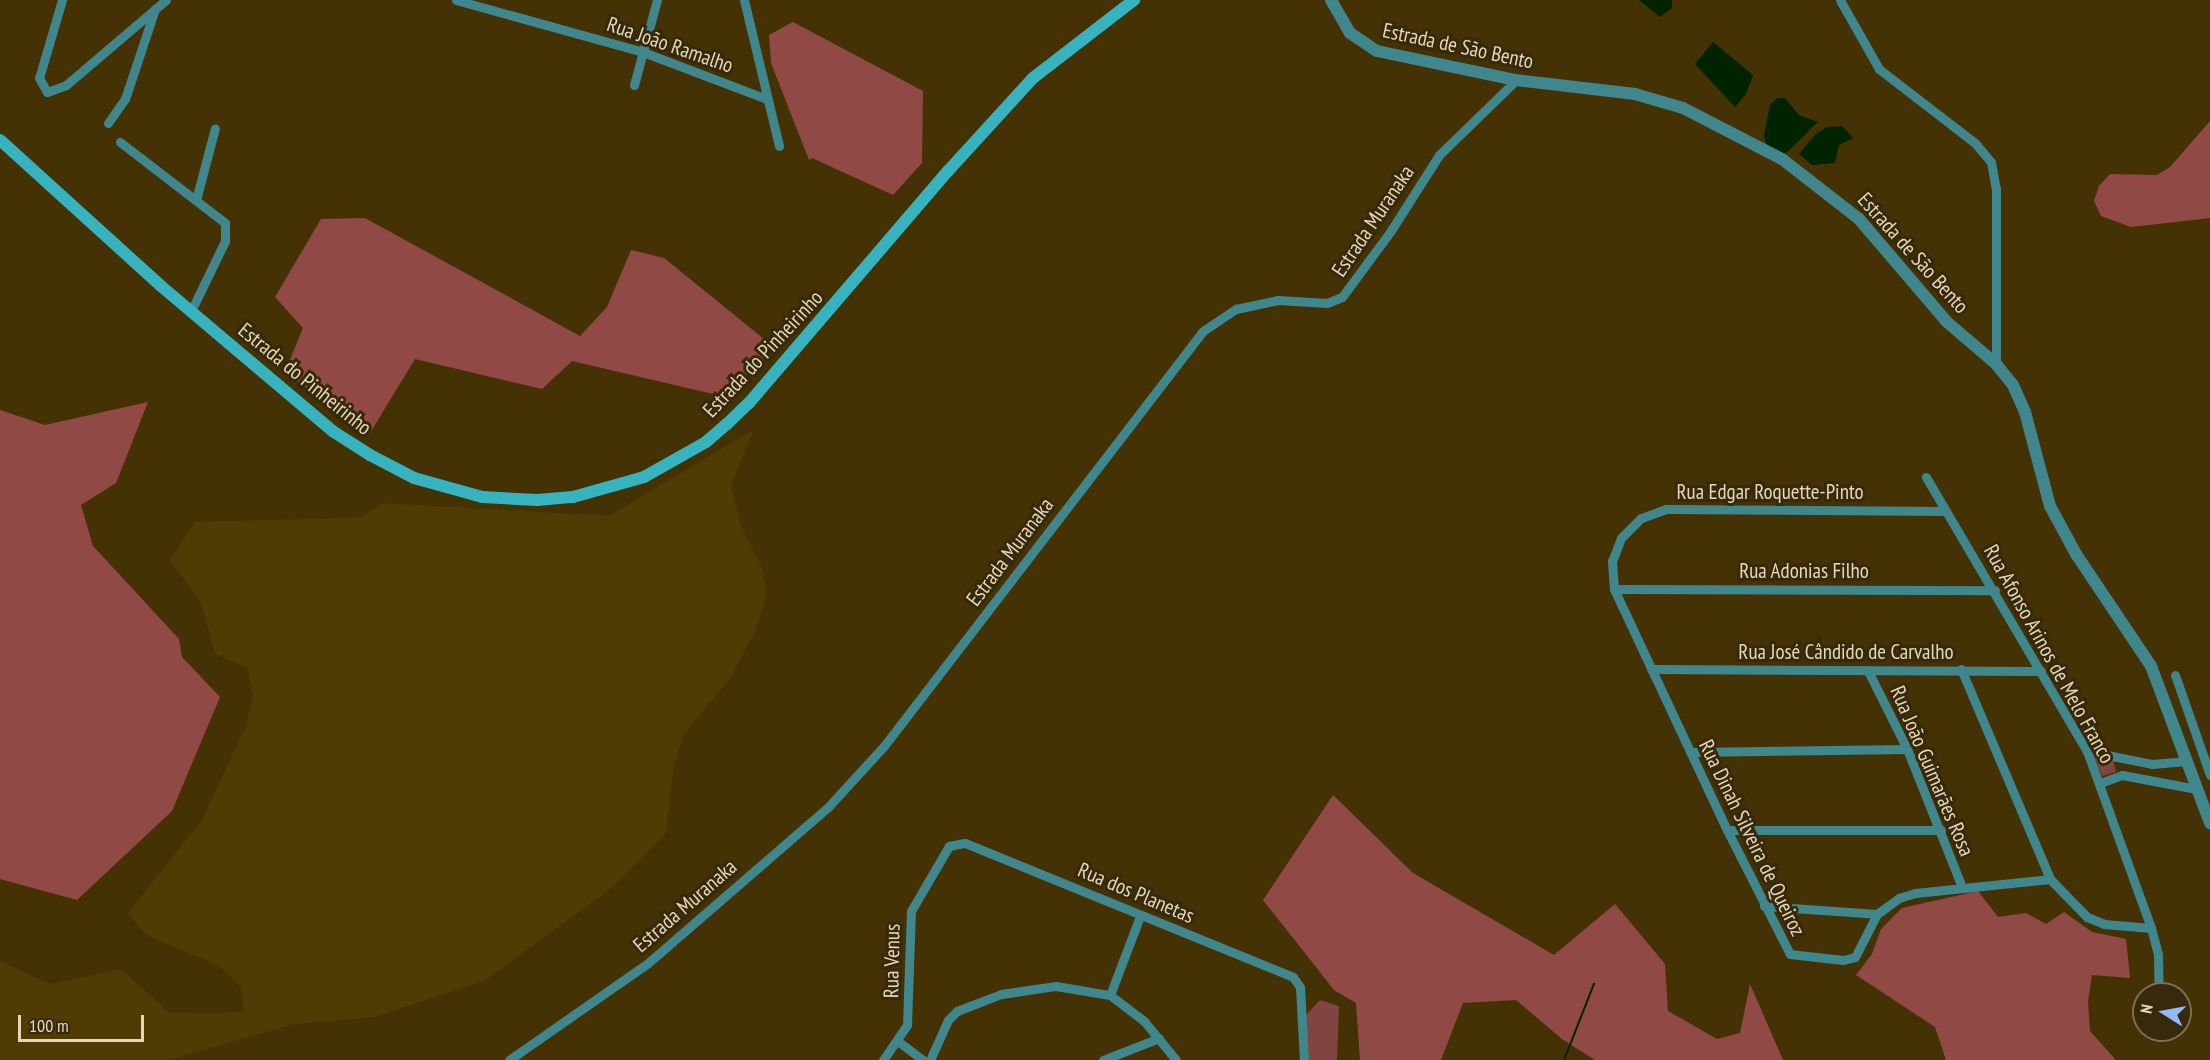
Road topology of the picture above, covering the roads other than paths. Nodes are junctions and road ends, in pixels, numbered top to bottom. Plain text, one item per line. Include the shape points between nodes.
1 (62, 0) edge
2 (166, 0) edge
3 (456, 0) edge
4 (657, 0) edge
5 (744, 0) edge
6 (1134, 0) edge
7 (1840, 0) edge
8 (1332, 1) edge
9 (156, 7) junction
10 (643, 52) junction
11 (1516, 80) junction
12 (634, 85) dead end
13 (767, 99) junction
14 (108, 123) dead end
15 (215, 128) dead end
16 (0, 140) edge
17 (120, 142) dead end
18 (779, 146) dead end
19 (196, 200) junction
20 (191, 311) junction
21 (1996, 364) junction
22 (1926, 477) dead end
23 (1946, 511) junction
24 (1614, 589) junction
25 (1995, 590) junction
26 (1651, 669) junction
27 (1961, 669) junction
28 (1868, 670) junction
29 (2041, 671) junction
30 (2175, 675) dead end
31 (1907, 749) junction
32 (2087, 751) junction
33 (1690, 752) junction
34 (2118, 758) junction
35 (2187, 761) junction
36 (2122, 775) junction
37 (2210, 775) edge
38 (2100, 783) junction
39 (2197, 789) junction
40 (2210, 823) edge
41 (1727, 830) junction
42 (1941, 830) junction
43 (965, 843) joint
44 (2050, 879) junction
45 (1961, 885) junction
46 (1764, 906) junction
47 (1877, 914) junction
48 (1140, 916) junction
49 (2151, 928) junction
50 (2159, 982) edge
51 (1110, 995) junction
52 (1159, 1038) junction
53 (899, 1042) junction
54 (509, 1060) edge
55 (883, 1060) edge
56 (923, 1060) edge
57 (930, 1060) edge
58 (1103, 1060) edge
59 (1176, 1060) edge
60 (1304, 1060) edge

1 - 9 street via 39,78 47,92 58,90
2 - 9 street
3 - 10 street, Rua João Ramalho
4 - 10 street
5 - 13 street
6 - 20 main road, Estrada do Pinheirinho via 1034,78 948,171 749,403 706,442 664,467 621,485 573,497 508,500 471,495 414,478 334,432
7 - 21 street via 1879,69 1975,143 1991,162 1996,189
8 - 11 street, Estrada de São Bento via 1350,33 1377,51
9 - 14 street via 125,99
10 - 12 street
10 - 13 street, Rua João Ramalho
11 - 21 street, Estrada de São Bento via 1658,100 1759,145 1811,178 1859,219 1947,322
11 - 54 street, Estrada Muranaka via 1439,155 1342,297 1327,303 1278,300 1236,309 1203,331 884,746 829,806 786,839 700,922
13 - 18 street
15 - 19 street
16 - 20 main road, Estrada do Pinheirinho
17 - 19 street
19 - 20 street via 225,223 227,233
21 - 35 street, Estrada de São Bento via 2019,397 2050,506 2076,554 2151,666
22 - 23 street, Rua Afonso Arinos de Melo Franco
23 - 24 street, Rua Edgar Roquette-Pinto via 1686,507 1660,511 1641,518 1621,538 1612,561
23 - 25 street, Rua Afonso Arinos de Melo Franco
24 - 25 street, Rua Adonias Filho
24 - 26 street, Rua Dinah Silveira de Queiroz
25 - 29 street, Rua Afonso Arinos de Melo Franco
26 - 28 street, Rua José Cândido de Carvalho
26 - 33 street, Rua Dinah Silveira de Queiroz
27 - 28 street, Rua José Cândido de Carvalho
27 - 29 street, Rua José Cândido de Carvalho
27 - 44 street
28 - 31 street, Rua João Guimarães Rosa
29 - 32 street, Rua Afonso Arinos de Melo Franco
30 - 37 street
31 - 33 street
31 - 42 street, Rua João Guimarães Rosa
32 - 34 street
32 - 38 street, Rua Afonso Arinos de Melo Franco
33 - 41 street, Rua Dinah Silveira de Queiroz
34 - 35 street via 2159,765
34 - 36 street
35 - 39 street, Estrada de São Bento
36 - 38 street
36 - 39 street
38 - 49 street, Rua Afonso Arinos de Melo Franco
39 - 40 street, Estrada de São Bento
41 - 42 street
41 - 46 street, Rua Dinah Silveira de Queiroz
42 - 45 street, Rua João Guimarães Rosa
43 - 48 street, Rua dos Planetas
43 - 53 street, Rua Venus via 950,846 911,911 910,1004
44 - 45 street, Rua Dinah Silveira de Queiroz
44 - 49 street via 2086,917 2104,924
45 - 47 street, Rua Dinah Silveira de Queiroz via 1899,898
46 - 47 street
46 - 47 street, Rua Dinah Silveira de Queiroz via 1785,949 1801,958 1855,957
48 - 51 street
48 - 60 street, Rua dos Planetas via 1293,977 1300,987
49 - 50 street, Rua Afonso Arinos de Melo Franco via 2158,955
51 - 52 street
51 - 57 street via 1056,986 986,998 957,1011 948,1020
52 - 58 street
52 - 59 street
53 - 55 street, Rua Venus
53 - 56 street

